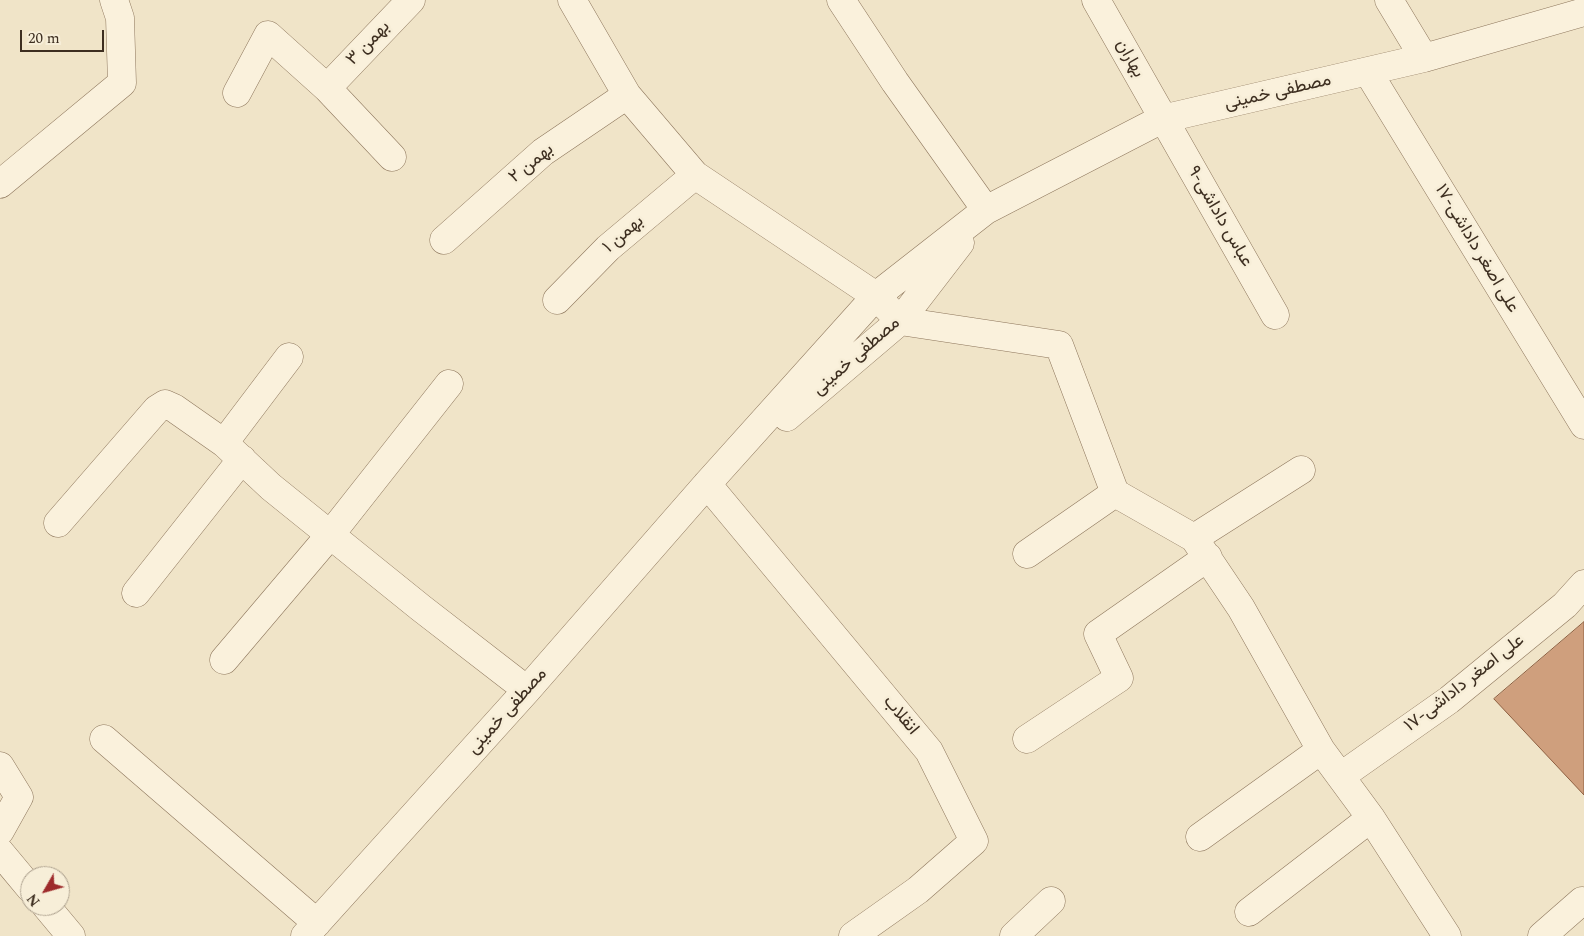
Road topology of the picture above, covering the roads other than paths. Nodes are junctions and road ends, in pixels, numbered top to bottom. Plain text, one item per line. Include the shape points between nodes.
1 (114, 0) edge
2 (411, 0) edge
3 (572, 0) edge
4 (841, 0) edge
5 (1096, 0) edge
6 (1389, 0) edge
7 (1584, 12) edge
8 (1424, 58) junction
9 (1368, 72) junction
10 (327, 88) junction
11 (236, 93) dead end
12 (627, 95) junction
13 (1162, 119) junction
14 (392, 157) dead end
15 (695, 175) junction
16 (0, 184) edge
17 (986, 210) junction
18 (444, 240) dead end
19 (876, 296) junction
20 (557, 300) dead end
21 (1275, 315) dead end
22 (900, 321) junction
23 (289, 357) dead end
24 (449, 384) dead end
25 (1584, 425) edge
26 (233, 451) junction
27 (1301, 470) dead end
28 (707, 484) junction
29 (1115, 493) junction
30 (58, 522) dead end
31 (330, 535) junction
32 (1201, 548) junction
33 (1027, 554) dead end
34 (1584, 584) edge
35 (136, 593) dead end
36 (224, 660) dead end
37 (527, 690) junction
38 (104, 739) dead end
39 (1026, 739) dead end
40 (1321, 750) junction
41 (0, 766) edge
42 (1341, 776) junction
43 (1371, 818) junction
44 (0, 831) edge
45 (1200, 837) dead end
46 (0, 852) edge
47 (20, 876) edge
48 (1582, 901) dead end
49 (1051, 902) dead end
50 (1249, 912) dead end
51 (54, 916) edge
52 (311, 930) edge
53 (71, 936) edge
54 (853, 936) edge
55 (1014, 936) edge
56 (1447, 936) edge
57 (1542, 936) edge

1 - 16 street via 120,18 122,83
2 - 10 street, بهمن ۳
3 - 12 street
4 - 17 street
5 - 13 street, بهاران
6 - 8 street
7 - 8 street, مصطفی خمینی
8 - 9 street, مصطفی خمینی
9 - 13 street, مصطفی خمینی
9 - 25 street, علی اصغر داداشی-۱۷
10 - 11 street via 268,35
10 - 14 street
12 - 15 street
12 - 18 street, بهمن ۲ via 543,152
13 - 17 street, مصطفی خمینی
13 - 21 street, عباس داداشی-۹
15 - 19 street
15 - 20 street, بهمن ۱ via 608,248
17 - 19 street, مصطفی خمینی
17 - 22 street, مصطفی خمینی
19 - 22 street
19 - 28 street, مصطفی خمینی
22 - 28 street, مصطفی خمینی
22 - 29 street via 1059,345
23 - 26 street
24 - 31 street
26 - 30 street via 165,404 157,409
26 - 31 street
26 - 35 street
27 - 32 street
28 - 37 street, مصطفی خمینی
28 - 54 street, انقلاب via 929,751 974,841 918,890
29 - 32 street
29 - 33 street
31 - 36 street
31 - 37 street
32 - 39 street via 1098,634 1119,678
32 - 40 street via 1241,608
34 - 42 street, علی اصغر داداشی-۱۷ via 1565,605 1449,700
37 - 52 street, مصطفی خمینی
38 - 52 street
40 - 42 street
40 - 45 street
41 - 44 street via 19,797
42 - 43 street
43 - 50 street
43 - 56 street
46 - 47 street
48 - 57 street
49 - 55 street
51 - 53 street

